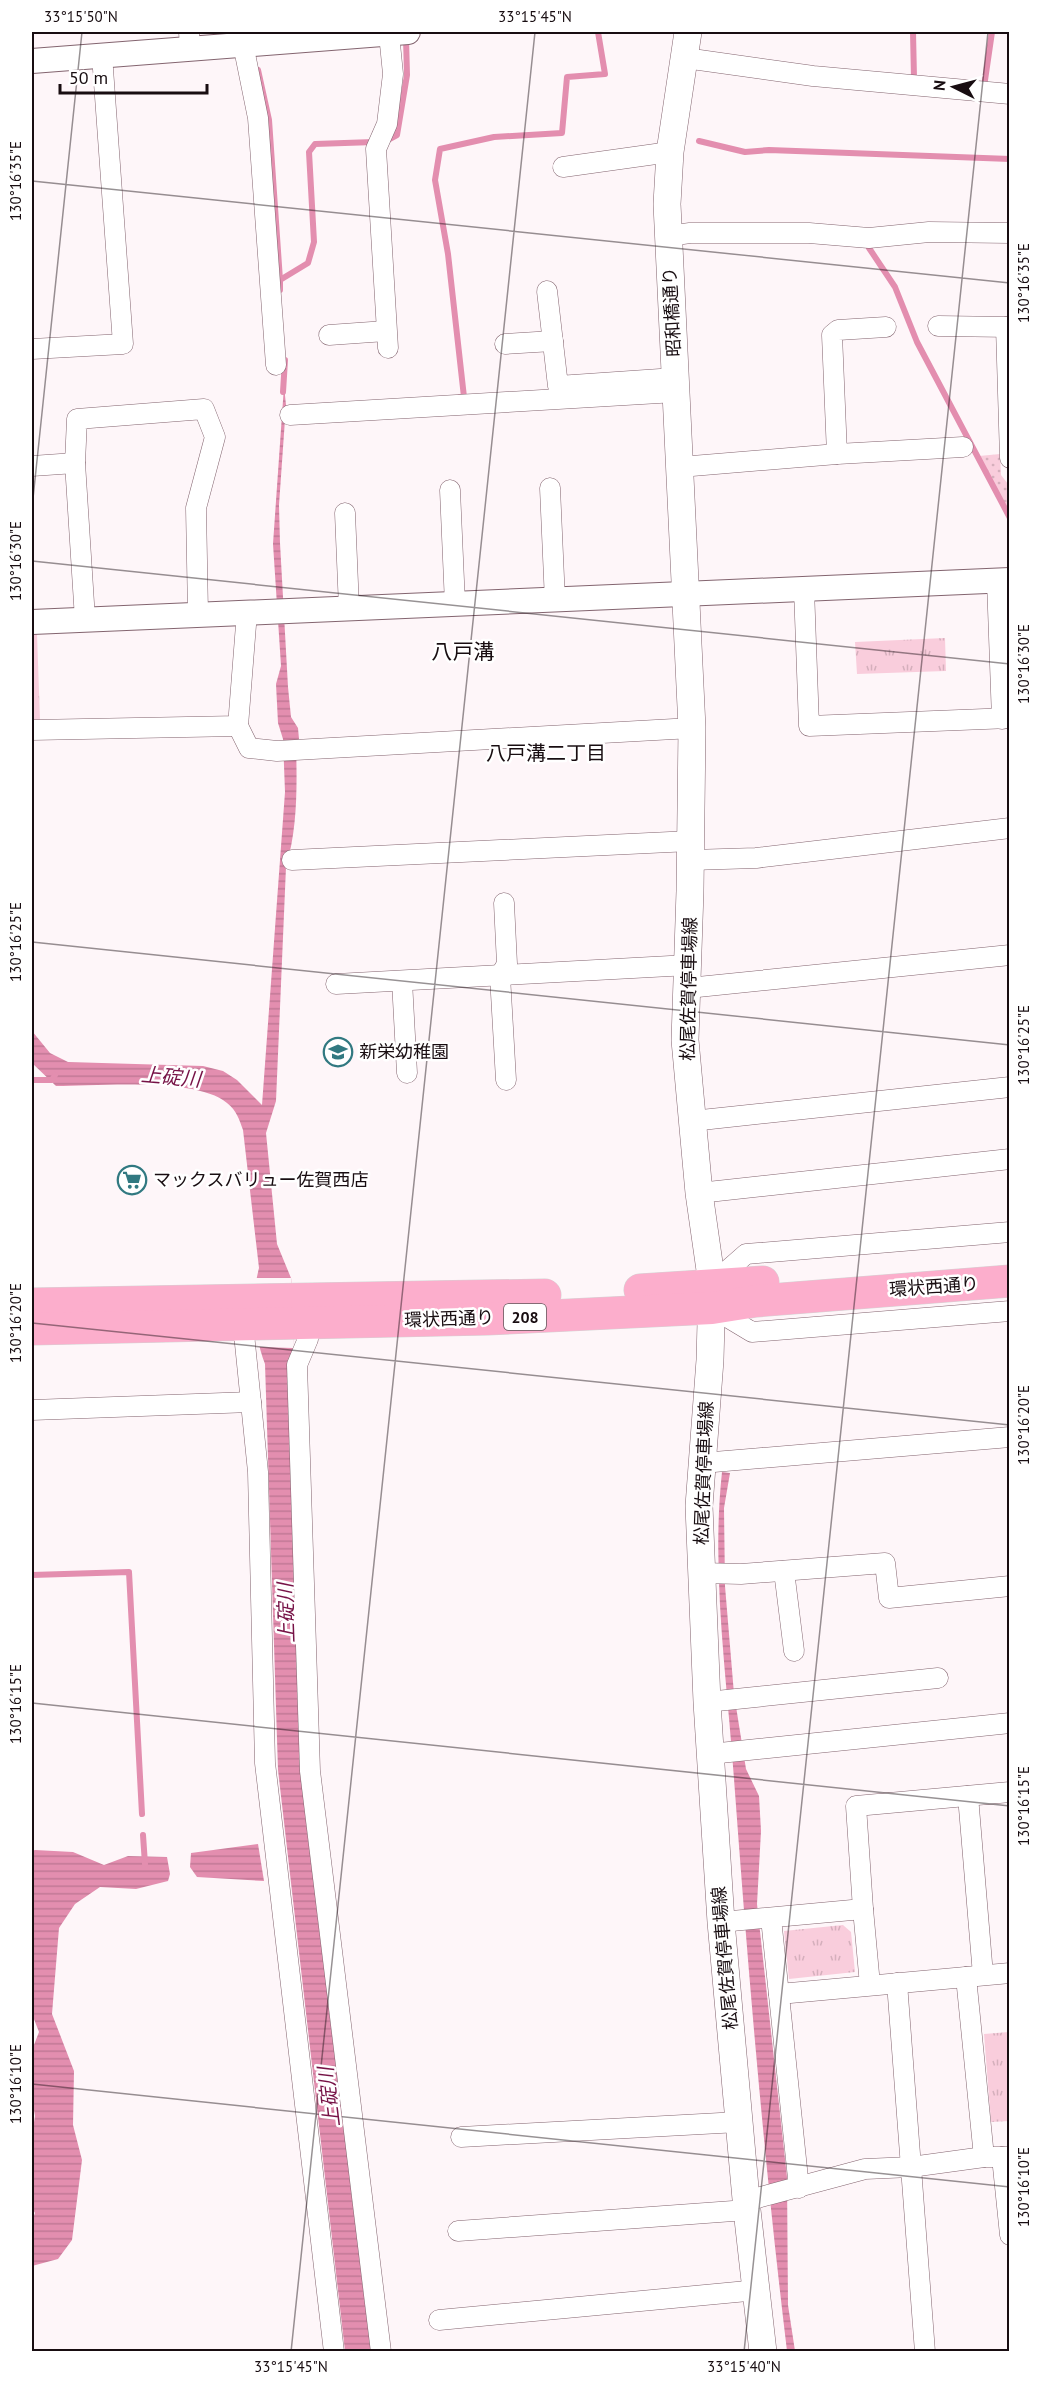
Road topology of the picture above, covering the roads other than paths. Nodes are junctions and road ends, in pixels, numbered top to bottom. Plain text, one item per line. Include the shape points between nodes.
1 (688, 32) edge
2 (391, 33) edge
3 (190, 40) edge
4 (243, 44) junction
5 (102, 55) junction
6 (685, 58) junction
7 (32, 61) edge
8 (1010, 94) edge
9 (670, 152) junction
10 (563, 167) dead end
11 (1010, 233) edge
12 (668, 236) junction
13 (547, 291) dead end
14 (938, 326) dead end
15 (886, 327) dead end
16 (1008, 327) edge
17 (329, 335) dead end
18 (553, 340) junction
19 (505, 344) dead end
20 (32, 349) edge
21 (276, 365) dead end
22 (676, 385) junction
23 (291, 416) dead end
24 (963, 447) dead end
25 (837, 454) junction
26 (1010, 458) edge
27 (75, 463) junction
28 (32, 466) edge
29 (680, 467) junction
30 (550, 488) dead end
31 (450, 490) dead end
32 (345, 513) dead end
33 (1003, 581) edge
34 (804, 589) junction
35 (685, 594) junction
36 (555, 601) junction
37 (455, 604) junction
38 (349, 608) junction
39 (259, 612) junction
40 (198, 613) junction
41 (85, 619) junction
42 (32, 622) edge
43 (1006, 719) edge
44 (238, 726) junction
45 (692, 728) junction
46 (32, 730) edge
47 (1010, 828) edge
48 (691, 850) junction
49 (292, 860) dead end
50 (504, 903) dead end
51 (1010, 955) edge
52 (500, 976) junction
53 (688, 977) junction
54 (402, 981) junction
55 (336, 984) dead end
56 (407, 1072) dead end
57 (506, 1080) dead end
58 (1010, 1087) edge
59 (692, 1121) junction
60 (1010, 1159) edge
61 (699, 1193) junction
62 (1010, 1232) edge
63 (1010, 1262) edge
64 (1010, 1281) edge
65 (755, 1292) junction
66 (712, 1296) junction
67 (32, 1304) edge
68 (1010, 1311) edge
69 (299, 1315) junction
70 (252, 1316) junction
71 (32, 1329) edge
72 (251, 1402) junction
73 (32, 1410) edge
74 (1010, 1437) edge
75 (702, 1462) junction
76 (784, 1571) junction
77 (716, 1573) junction
78 (1010, 1586) edge
79 (794, 1651) dead end
80 (938, 1678) dead end
81 (724, 1700) junction
82 (1010, 1723) edge
83 (730, 1752) junction
84 (1010, 1792) edge
85 (968, 1796) junction
86 (863, 1909) junction
87 (767, 1919) junction
88 (731, 1922) junction
89 (1010, 1973) edge
90 (975, 1976) junction
91 (897, 1983) junction
92 (870, 1985) junction
93 (779, 1994) junction
94 (739, 2122) junction
95 (461, 2137) dead end
96 (998, 2157) edge
97 (911, 2168) junction
98 (795, 2189) junction
99 (753, 2202) junction
100 (458, 2231) dead end
101 (1010, 2235) edge
102 (758, 2290) junction
103 (439, 2319) dead end
104 (334, 2352) edge
105 (381, 2352) edge
106 (764, 2352) edge
107 (925, 2352) edge

1 - 6 main road, 昭和橋通り
2 - 4 street
2 - 17 street via 393,74 387,124 377,143 387,340
3 - 4 street
3 - 5 street
4 - 21 street via 258,118
5 - 7 street
5 - 20 street via 123,344
6 - 8 street via 880,84
6 - 9 main road, 昭和橋通り
9 - 10 street
9 - 12 main road, 昭和橋通り
11 - 12 street via 929,232 869,238 809,232
12 - 22 main road, 昭和橋通り
13 - 18 street
14 - 16 street
15 - 25 street via 838,330 832,334
16 - 26 street
18 - 19 street
18 - 22 street via 558,386
22 - 23 street
22 - 29 main road, 昭和橋通り
24 - 25 street
25 - 29 street
27 - 28 street
27 - 40 street via 77,419 204,409 215,437 196,508
27 - 41 street
29 - 35 main road, 昭和橋通り
30 - 36 street
31 - 37 street
32 - 38 street
33 - 34 street
33 - 43 street
34 - 35 street
34 - 43 street via 809,726
35 - 36 street
35 - 45 main road, 松尾佐賀停車場線
36 - 37 street
37 - 38 street
38 - 39 street
39 - 40 street
39 - 44 street
40 - 41 street
41 - 42 street
44 - 45 street via 249,748 278,751
44 - 46 street
45 - 48 main road, 松尾佐賀停車場線
47 - 48 street via 756,858
48 - 49 street
48 - 53 main road, 松尾佐賀停車場線
50 - 52 street via 507,964
51 - 53 street
52 - 53 street
52 - 54 street
52 - 57 street
53 - 59 main road, 松尾佐賀停車場線 via 685,1040
54 - 55 street
54 - 56 street
58 - 59 street
59 - 61 main road, 松尾佐賀停車場線
60 - 61 street
61 - 66 main road, 松尾佐賀停車場線
62 - 66 street via 746,1254
63 - 65 highway, 環状西通り / 208
64 - 65 highway, 環状西通り / 208
65 - 66 highway, 環状西通り / 208
66 - 68 street via 752,1332
66 - 69 highway, 環状西通り / 208 via 525,1296
66 - 75 main road, 松尾佐賀停車場線
67 - 70 highway, 環状西通り / 208
69 - 70 highway, 環状西通り / 208
69 - 105 street via 308,1339 297,1365 310,1771
70 - 71 highway, 環状西通り / 208
70 - 72 street
72 - 73 street
72 - 104 street via 258,1472 265,1763
74 - 75 street
75 - 77 main road, 松尾佐賀停車場線 via 699,1506
76 - 77 street
76 - 78 street via 885,1563 889,1598
76 - 79 street
77 - 81 main road, 松尾佐賀停車場線
80 - 81 street
81 - 83 main road, 松尾佐賀停車場線
82 - 83 street
83 - 88 main road, 松尾佐賀停車場線
84 - 85 street
85 - 86 street via 856,1806
85 - 90 street
86 - 87 street
86 - 92 street
87 - 88 street
87 - 93 street
88 - 94 main road, 松尾佐賀停車場線
89 - 90 street
90 - 91 street
90 - 96 street
91 - 92 street
91 - 97 street
92 - 93 street
93 - 98 street
94 - 95 street
94 - 99 main road, 松尾佐賀停車場線
96 - 97 street
96 - 101 street
97 - 98 street via 865,2169
97 - 107 street
98 - 99 street
99 - 100 street
99 - 102 main road, 松尾佐賀停車場線
102 - 103 street
102 - 106 main road, 松尾佐賀停車場線

